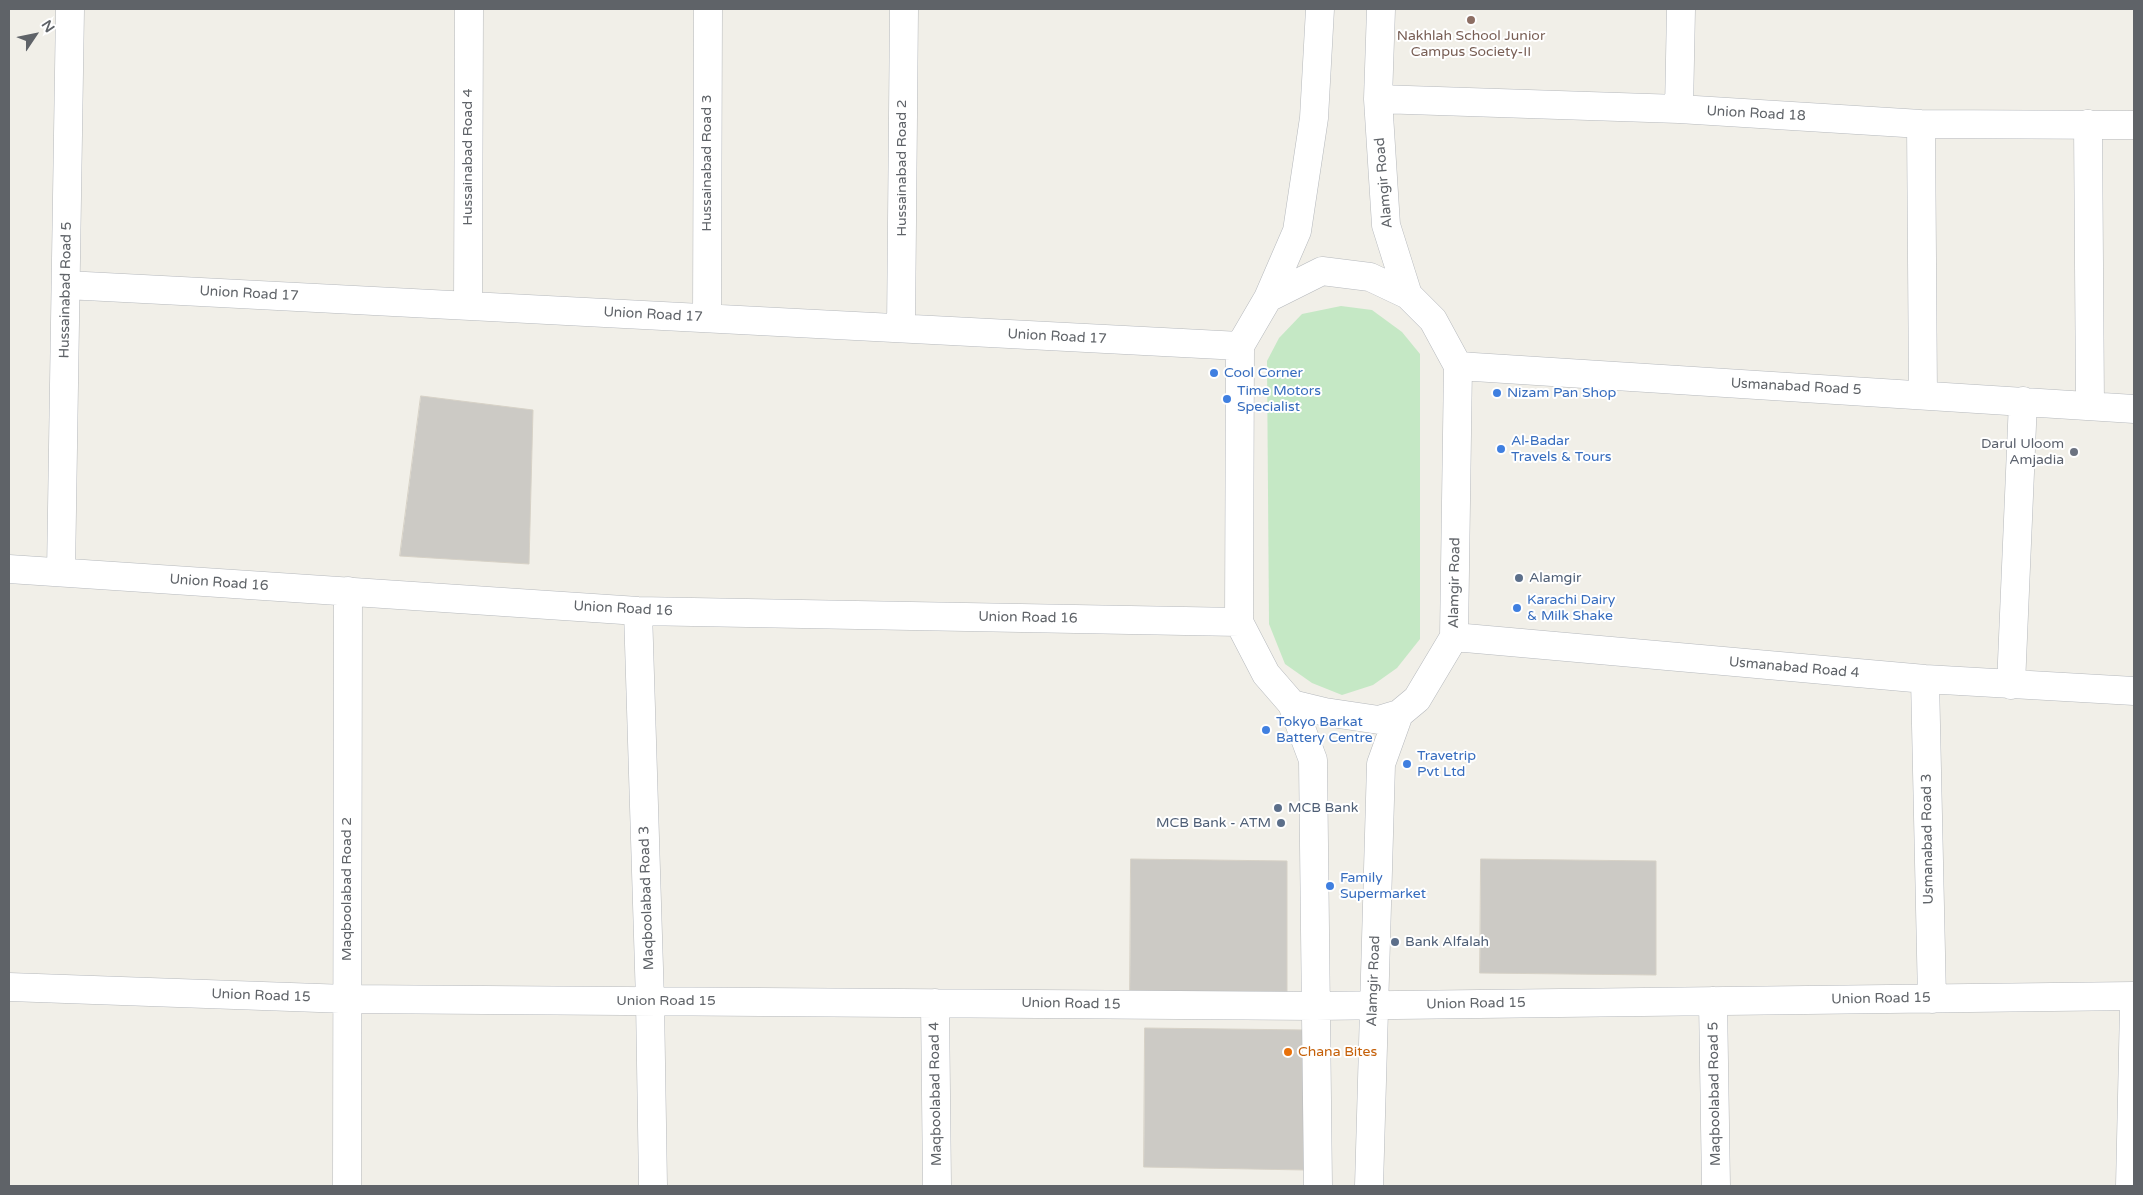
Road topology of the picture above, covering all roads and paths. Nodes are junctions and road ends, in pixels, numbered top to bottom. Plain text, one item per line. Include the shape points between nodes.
1 (70, 9) edge
2 (469, 9) edge
3 (708, 9) edge
4 (904, 9) edge
5 (1320, 9) edge
6 (1381, 9) edge
7 (1681, 9) edge
8 (1378, 99) junction
9 (1680, 110) junction
10 (1921, 124) junction
11 (2088, 124) junction
12 (2134, 124) edge
13 (66, 285) junction
14 (1408, 295) junction
15 (1268, 298) junction
16 (468, 306) junction
17 (707, 318) junction
18 (901, 328) junction
19 (1240, 346) junction
20 (1458, 366) junction
21 (1923, 395) junction
22 (2023, 401) junction
23 (2090, 405) junction
24 (2134, 409) edge
25 (9, 569) edge
26 (61, 572) junction
27 (348, 591) junction
28 (638, 611) junction
29 (1238, 622) junction
30 (1454, 637) junction
31 (1925, 679) junction
32 (2011, 685) junction
33 (2134, 691) edge
34 (1292, 704) junction
35 (1399, 714) junction
36 (9, 987) edge
37 (2134, 996) edge
38 (347, 999) junction
39 (1932, 999) junction
40 (650, 1001) junction
41 (1713, 1001) junction
42 (935, 1003) junction
43 (1373, 1005) junction
44 (1316, 1006) junction
45 (2134, 1007) edge
46 (347, 1186) edge
47 (653, 1186) edge
48 (937, 1186) edge
49 (1318, 1186) edge
50 (1369, 1186) edge
51 (1716, 1186) edge
52 (2130, 1186) edge

1 - 13 street, Hussainabad Road 5
2 - 16 street, Hussainabad Road 4
3 - 17 street, Hussainabad Road 3
4 - 18 street, Hussainabad Road 2
5 - 15 street via 1314,118 1297,231
6 - 8 street, Alamgir Road
7 - 9 street
8 - 9 street, Union Road 18
8 - 14 street, Alamgir Road via 1386,225
9 - 10 street, Union Road 18
10 - 11 street, Union Road 18
10 - 21 street
11 - 12 street, Union Road 18
11 - 23 street
13 - 16 street, Union Road 17
13 - 26 street, Hussainabad Road 5
14 - 15 street via 1370,277 1322,271
14 - 20 street, Alamgir Road via 1433,320
15 - 19 street
16 - 17 street, Union Road 17
17 - 18 street, Union Road 17
18 - 19 street, Union Road 17
19 - 29 street
20 - 21 street, Usmanabad Road 5
20 - 30 street, Alamgir Road
21 - 22 street, Usmanabad Road 5
22 - 23 street, Usmanabad Road 5
22 - 32 street
23 - 24 street, Usmanabad Road 5
25 - 26 street, Union Road 16
26 - 27 street, Union Road 16
27 - 28 street, Union Road 16
27 - 38 street, Maqboolabad Road 2
28 - 29 street, Union Road 16
28 - 40 street, Maqboolabad Road 3
29 - 34 street via 1266,674
30 - 31 street, Usmanabad Road 4
30 - 35 street, Alamgir Road via 1417,699
31 - 32 street, Usmanabad Road 4
31 - 39 street, Usmanabad Road 3
32 - 33 street, Usmanabad Road 4
34 - 35 street via 1379,720
34 - 44 street via 1313,760
35 - 43 street, Alamgir Road via 1381,764
36 - 38 street, Union Road 15
37 - 39 street, Union Road 15
38 - 40 street, Union Road 15
38 - 46 street, Maqboolabad Road 2
39 - 41 street, Union Road 15
40 - 42 street, Union Road 15
40 - 47 street, Maqboolabad Road 3
41 - 43 street, Union Road 15
41 - 51 street, Maqboolabad Road 5
42 - 44 street, Union Road 15
42 - 48 street, Maqboolabad Road 4
43 - 44 street, Union Road 15
43 - 50 street, Alamgir Road
44 - 49 street
45 - 52 street

